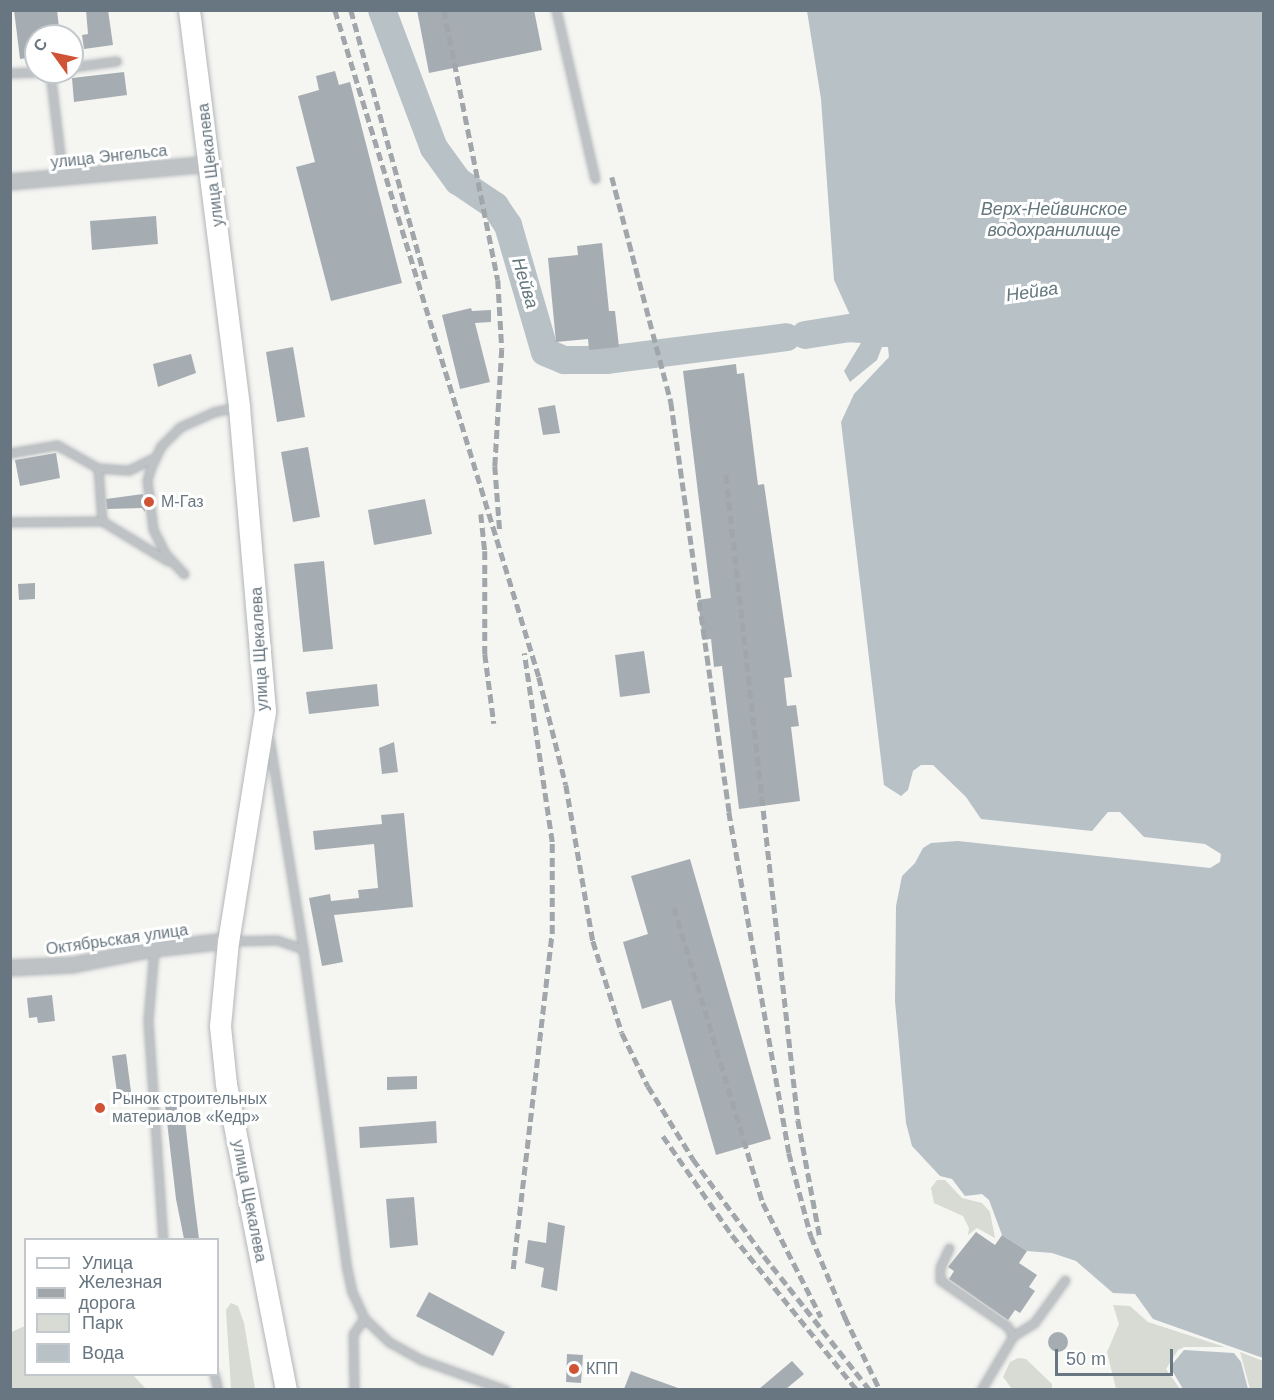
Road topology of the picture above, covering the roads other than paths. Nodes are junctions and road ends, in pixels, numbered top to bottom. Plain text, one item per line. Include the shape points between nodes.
1 (189, 10) edge
2 (556, 10) edge
3 (117, 61) dead end
4 (84, 65) edge
5 (51, 84) edge
6 (211, 164) junction
7 (63, 179) junction
8 (595, 179) dead end
9 (10, 182) edge
10 (239, 407) junction
11 (10, 453) edge
12 (154, 458) junction
13 (98, 468) junction
14 (102, 521) junction
15 (10, 522) edge
16 (175, 565) junction
17 (184, 574) dead end
18 (265, 711) junction
19 (228, 941) junction
20 (303, 949) junction
21 (154, 950) junction
22 (10, 969) edge
23 (163, 1238) edge
24 (949, 1248) dead end
25 (1065, 1280) dead end
26 (364, 1318) junction
27 (1013, 1336) junction
28 (286, 1389) edge
29 (354, 1389) edge
30 (506, 1389) edge
31 (981, 1389) edge

1 - 6 main road, улица Щекалева
2 - 8 lane
3 - 4 lane
5 - 7 lane
6 - 7 street, улица Энгельса
6 - 10 main road, улица Щекалева
7 - 9 street, улица Энгельса
10 - 12 lane via 213,412 180,428
10 - 18 main road, улица Щекалева
11 - 13 lane via 57,445
12 - 13 lane via 129,470
12 - 16 lane via 147,480 150,516 157,540
13 - 14 lane
14 - 15 lane
14 - 16 lane
16 - 17 lane
18 - 19 main road, улица Щекалева
18 - 20 lane
19 - 20 lane via 277,940
19 - 21 street, Октябрьская улица
19 - 28 main road, улица Щекалева via 220,1026 226,1084
20 - 26 lane via 347,1269
21 - 22 street, Октябрьская улица via 83,964
21 - 23 lane via 148,1021
24 - 27 lane via 940,1267 940,1280 1007,1326
25 - 27 lane via 1034,1323
26 - 29 lane via 353,1334
26 - 30 lane via 389,1342 422,1360
27 - 31 lane

